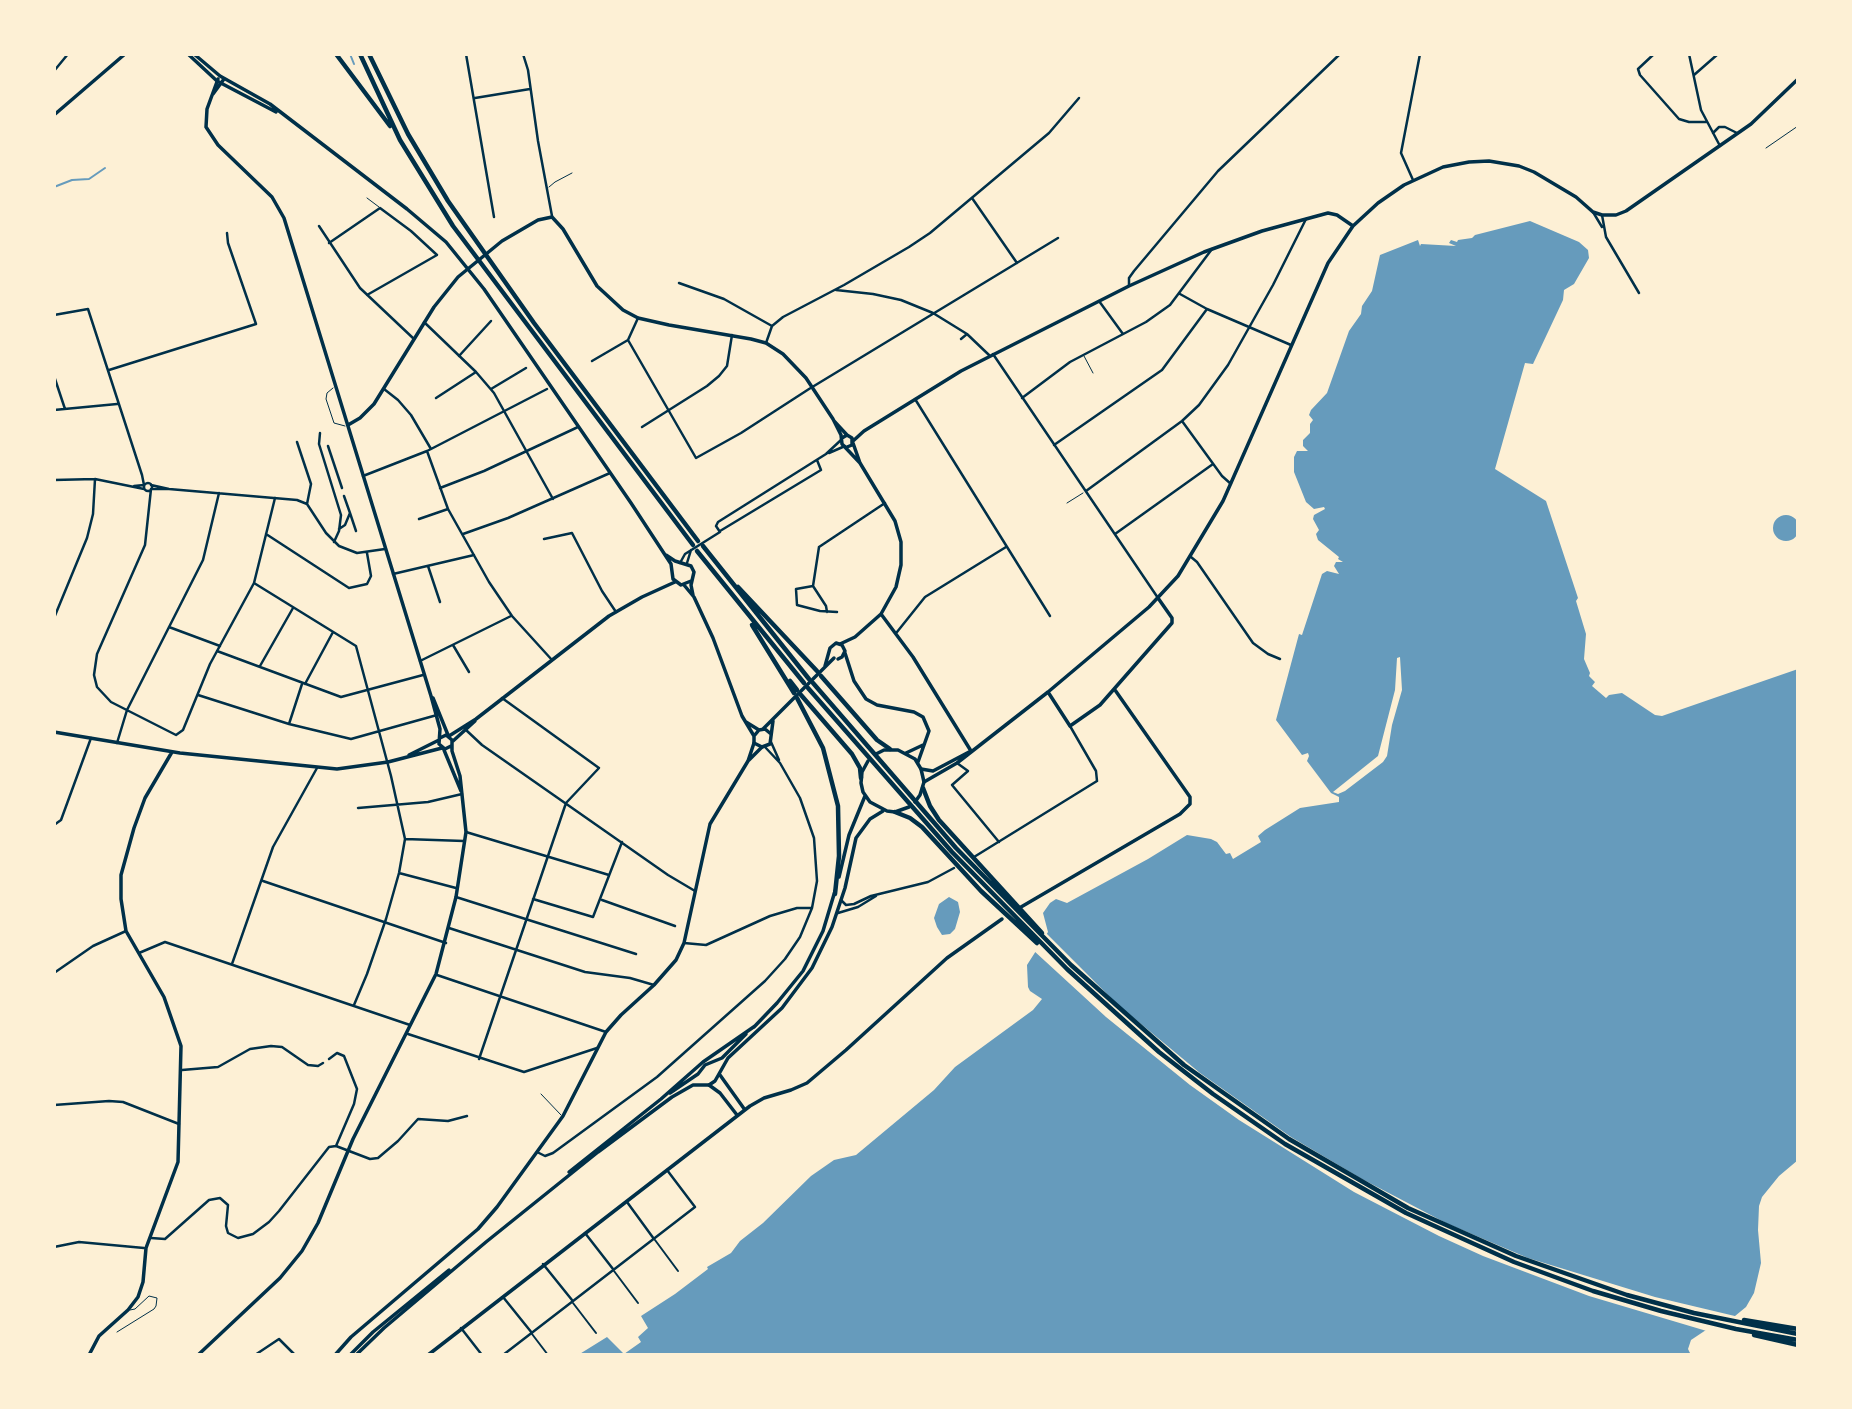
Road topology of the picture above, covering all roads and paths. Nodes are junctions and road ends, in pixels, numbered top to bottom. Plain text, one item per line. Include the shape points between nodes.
1 (68, 54) edge
2 (125, 54) edge
3 (188, 54) edge
4 (194, 54) edge
5 (336, 54) edge
6 (360, 54) edge
7 (369, 54) edge
8 (466, 54) edge
9 (523, 54) edge
10 (1339, 54) edge
11 (1420, 54) edge
12 (1654, 54) edge
13 (1689, 54) edge
14 (1717, 54) edge
15 (54, 71) edge
16 (1694, 75) junction
17 (1798, 79) edge
18 (220, 80) junction
19 (531, 89) junction
20 (475, 98) junction
21 (1079, 98) dead end
22 (54, 115) edge
23 (1706, 122) junction
24 (1798, 126) edge
25 (1713, 133) junction
26 (1738, 134) junction
27 (400, 140) junction
28 (1720, 146) junction
29 (1766, 148) dead end
30 (572, 173) dead end
31 (1413, 180) junction
32 (548, 189) junction
33 (367, 198) dead end
34 (972, 198) junction
35 (380, 208) junction
36 (1592, 212) junction
37 (1602, 215) junction
38 (494, 217) dead end
39 (552, 217) junction
40 (1306, 219) junction
41 (319, 226) dead end
42 (1353, 226) junction
43 (1603, 228) junction
44 (227, 233) dead end
45 (1058, 238) dead end
46 (329, 243) junction
47 (1213, 248) junction
48 (1017, 263) junction
49 (679, 283) dead end
50 (1129, 286) junction
51 (836, 290) junction
52 (1639, 293) dead end
53 (1180, 294) junction
54 (367, 295) junction
55 (1099, 301) junction
56 (1207, 309) junction
57 (933, 313) junction
58 (54, 316) edge
59 (638, 318) junction
60 (491, 321) dead end
61 (424, 322) junction
62 (772, 326) junction
63 (1248, 328) junction
64 (967, 334) junction
65 (1123, 334) junction
66 (732, 335) junction
67 (414, 339) junction
68 (961, 339) dead end
69 (628, 340) junction
70 (766, 343) junction
71 (1291, 345) junction
72 (1083, 354) junction
73 (991, 355) junction
74 (459, 356) junction
75 (592, 360) dead end
76 (526, 368) dead end
77 (108, 370) junction
78 (476, 372) junction
79 (1093, 373) dead end
80 (54, 376) edge
81 (335, 387) junction
82 (812, 387) junction
83 (384, 389) junction
84 (491, 389) junction
85 (547, 389) dead end
86 (436, 398) dead end
87 (1022, 398) junction
88 (915, 399) junction
89 (119, 404) junction
90 (65, 409) junction
91 (54, 410) edge
92 (504, 411) junction
93 (669, 412) junction
94 (833, 419) junction
95 (1182, 421) junction
96 (348, 425) junction
97 (579, 427) junction
98 (642, 427) dead end
99 (864, 431) junction
100 (320, 433) dead end
101 (848, 435) junction
102 (842, 439) junction
103 (297, 442) dead end
104 (853, 442) junction
105 (1054, 445) junction
106 (328, 446) dead end
107 (846, 447) junction
108 (429, 450) junction
109 (526, 451) junction
110 (826, 454) junction
111 (817, 460) junction
112 (860, 463) junction
113 (1213, 464) junction
114 (610, 473) junction
115 (363, 476) junction
116 (95, 479) junction
117 (54, 480) edge
118 (1231, 484) junction
119 (148, 487) junction
120 (342, 488) dead end
121 (440, 488) junction
122 (1086, 491) junction
123 (219, 493) junction
124 (344, 496) dead end
125 (275, 498) junction
126 (552, 499) junction
127 (885, 503) junction
128 (1067, 503) dead end
129 (307, 504) junction
130 (448, 509) junction
131 (350, 513) junction
132 (419, 519) dead end
133 (340, 529) junction
134 (356, 531) dead end
135 (720, 531) junction
136 (266, 534) junction
137 (463, 534) junction
138 (1115, 534) junction
139 (544, 539) dead end
140 (698, 541) dead end
141 (334, 542) junction
142 (703, 546) dead end
143 (1006, 547) junction
144 (385, 549) junction
145 (694, 549) junction
146 (366, 553) junction
147 (663, 553) junction
148 (474, 555) junction
149 (1191, 557) junction
150 (686, 559) junction
151 (680, 563) junction
152 (428, 566) junction
153 (718, 566) junction
154 (673, 569) junction
155 (393, 574) junction
156 (691, 581) junction
157 (676, 582) junction
158 (254, 583) junction
159 (684, 585) junction
160 (813, 586) junction
161 (694, 597) junction
162 (1158, 598) junction
163 (440, 602) dead end
164 (56, 604) edge
165 (741, 607) junction
166 (293, 608) junction
167 (615, 612) junction
168 (827, 612) junction
169 (837, 612) dead end
170 (881, 614) junction
171 (512, 616) junction
172 (1050, 616) dead end
173 (54, 618) edge
174 (169, 627) junction
175 (333, 632) junction
176 (897, 632) junction
177 (855, 637) junction
178 (840, 643) junction
179 (453, 645) junction
180 (220, 646) junction
181 (217, 651) junction
182 (845, 651) junction
183 (829, 652) junction
184 (836, 659) junction
185 (1280, 659) dead end
186 (552, 660) junction
187 (420, 661) junction
188 (260, 666) junction
189 (824, 668) junction
190 (817, 671) dead end
191 (849, 671) junction
192 (469, 672) dead end
193 (425, 675) junction
194 (821, 676) dead end
195 (303, 683) junction
196 (1115, 690) junction
197 (368, 691) junction
198 (1048, 692) junction
199 (198, 694) junction
200 (797, 694) junction
201 (502, 698) junction
202 (127, 710) junction
203 (438, 714) junction
204 (476, 719) junction
205 (774, 719) junction
206 (744, 721) junction
207 (289, 724) junction
208 (1070, 726) junction
209 (761, 729) junction
210 (466, 730) junction
211 (379, 731) junction
212 (54, 732) edge
213 (771, 734) junction
214 (449, 735) junction
215 (754, 736) junction
216 (91, 738) junction
217 (439, 739) junction
218 (771, 741) junction
219 (117, 743) junction
220 (452, 743) junction
221 (754, 743) junction
222 (923, 745) junction
223 (763, 747) junction
224 (862, 747) junction
225 (442, 748) junction
226 (890, 749) junction
227 (971, 751) junction
228 (172, 752) junction
229 (906, 752) junction
230 (876, 754) dead end
231 (404, 758) junction
232 (748, 761) junction
233 (868, 761) dead end
234 (388, 762) junction
235 (918, 762) junction
236 (780, 763) junction
237 (957, 763) junction
238 (317, 768) junction
239 (921, 769) junction
240 (861, 778) junction
241 (923, 785) junction
242 (463, 794) junction
243 (865, 796) junction
244 (915, 802) dead end
245 (566, 803) junction
246 (398, 804) junction
247 (909, 807) dead end
248 (358, 808) dead end
249 (883, 811) junction
250 (895, 812) junction
251 (54, 825) edge
252 (466, 832) junction
253 (405, 839) junction
254 (465, 841) junction
255 (622, 842) junction
256 (999, 842) junction
257 (546, 856) junction
258 (974, 857) dead end
259 (954, 868) dead end
260 (399, 873) junction
261 (609, 875) junction
262 (262, 881) junction
263 (458, 888) junction
264 (695, 891) junction
265 (835, 894) junction
266 (878, 894) junction
267 (456, 897) junction
268 (533, 899) junction
269 (601, 900) junction
270 (841, 900) junction
271 (1021, 907) dead end
272 (812, 908) junction
273 (836, 914) junction
274 (1001, 919) dead end
275 (526, 920) junction
276 (384, 924) junction
277 (675, 926) dead end
278 (449, 928) junction
279 (126, 930) junction
280 (446, 943) junction
281 (684, 943) junction
282 (515, 949) junction
283 (1047, 950) junction
284 (139, 953) junction
285 (636, 954) dead end
286 (232, 964) junction
287 (54, 973) edge
288 (436, 974) junction
289 (654, 985) junction
290 (500, 996) junction
291 (354, 1005) junction
292 (1114, 1005) junction
293 (411, 1025) junction
294 (755, 1026) junction
295 (606, 1032) junction
296 (408, 1034) junction
297 (597, 1048) junction
298 (329, 1059) dead end
299 (478, 1059) junction
300 (716, 1061) junction
301 (323, 1063) dead end
302 (180, 1070) junction
303 (698, 1073) junction
304 (721, 1073) junction
305 (706, 1084) junction
306 (541, 1094) dead end
307 (661, 1099) junction
308 (54, 1105) edge
309 (745, 1110) junction
310 (737, 1115) junction
311 (467, 1116) dead end
312 (563, 1116) junction
313 (179, 1124) junction
314 (336, 1146) junction
315 (348, 1152) junction
316 (537, 1152) junction
317 (667, 1170) junction
318 (626, 1201) junction
319 (585, 1233) junction
320 (150, 1238) junction
321 (654, 1239) junction
322 (54, 1247) edge
323 (146, 1248) junction
324 (544, 1265) junction
325 (614, 1270) junction
326 (678, 1271) dead end
327 (503, 1296) junction
328 (573, 1302) junction
329 (638, 1303) dead end
330 (128, 1310) junction
331 (461, 1328) junction
332 (1736, 1329) junction
333 (117, 1332) dead end
334 (1798, 1332) edge
335 (532, 1333) junction
336 (596, 1333) dead end
337 (1798, 1340) edge
338 (1798, 1345) edge
339 (89, 1355) edge
340 (198, 1355) edge
341 (255, 1355) edge
342 (295, 1355) edge
343 (335, 1355) edge
344 (350, 1355) edge
345 (356, 1355) edge
346 (428, 1355) edge
347 (482, 1355) edge
348 (503, 1355) edge
349 (548, 1355) edge

1 - 15 street
2 - 22 street
3 - 18 street
4 - 18 street
5 - 27 highway
6 - 27 highway
7 - 140 highway via 408,134 448,201
8 - 20 street
9 - 19 street
10 - 50 street via 1218,171 1134,271
11 - 31 street via 1401,153
12 - 23 street via 1638,69 1640,75 1679,119
13 - 16 street
14 - 16 street
16 - 23 street
17 - 26 street
18 - 81 street via 205,122 211,136 267,190 284,218
18 - 97 street via 287,118 446,242
19 - 20 street
19 - 32 street
20 - 38 street
21 - 34 street via 1059,124
23 - 25 street
24 - 29 lane
25 - 26 street via 1725,127
25 - 28 street
26 - 28 street
27 - 145 highway via 453,226
28 - 37 street via 1626,211
30 - 32 lane
31 - 36 street via 1455,164 1500,163 1534,172
31 - 42 street via 1386,196
32 - 39 street
33 - 35 lane
34 - 48 street
34 - 51 street via 909,247
35 - 46 street
35 - 54 street via 437,255
36 - 37 street
36 - 43 street
37 - 43 street
39 - 59 street via 597,286
39 - 61 street via 497,245 458,277
40 - 42 street via 1331,213
40 - 47 street
40 - 63 street
41 - 46 street
42 - 71 street via 1328,263
43 - 52 street
44 - 77 street via 256,324
45 - 48 street
46 - 54 street
47 - 50 street
47 - 53 street
48 - 57 street
49 - 62 street via 724,299
50 - 55 street
51 - 57 street via 894,299
51 - 62 street
53 - 56 street
53 - 65 street
54 - 67 street
55 - 65 street
55 - 73 street
56 - 63 street
56 - 105 street via 1162,370
57 - 64 street
57 - 82 street
58 - 77 street via 88,309
59 - 66 street
59 - 69 street
60 - 74 street
61 - 67 street
61 - 74 street
62 - 70 street
63 - 71 street
63 - 95 street via 1214,386
64 - 68 street
64 - 73 street
65 - 72 street
66 - 70 street
66 - 93 street via 727,366 719,376
67 - 83 street
69 - 75 street
69 - 93 street
70 - 82 street via 791,361
71 - 118 street
72 - 79 lane
72 - 87 street
73 - 87 street
73 - 88 street
74 - 78 street
76 - 84 street
77 - 89 street
78 - 84 street
78 - 86 street
80 - 90 street
81 - 96 street
81 - 96 lane via 326,398 332,419 337,425
82 - 93 street via 696,458
82 - 94 street
83 - 96 street via 371,408
83 - 108 street via 411,415
84 - 92 street
85 - 92 street
87 - 105 street
88 - 99 street
88 - 143 street
89 - 90 street
89 - 119 street
90 - 91 street
92 - 108 street
92 - 109 street
93 - 98 street
94 - 101 street
94 - 102 street
95 - 113 street
95 - 122 street
96 - 115 street
97 - 109 street
97 - 114 street
99 - 101 street
99 - 104 street
100 - 133 street via 319,444 341,515
101 - 102 street
101 - 104 street
102 - 107 street
102 - 110 street
103 - 129 street via 311,485
104 - 107 street
104 - 112 street
105 - 122 street
106 - 120 street
107 - 110 street
107 - 112 street
108 - 115 street
108 - 121 street
109 - 121 street
109 - 126 street
110 - 111 street
111 - 135 street via 718,522
111 - 135 street via 821,470
112 - 127 street
113 - 118 street
113 - 138 street
114 - 126 street
114 - 147 street
115 - 144 street
116 - 117 street
116 - 119 street
116 - 164 street via 87,538
118 - 149 street
119 - 123 street
119 - 202 street via 145,545 95,664 97,687
121 - 130 street
122 - 128 lane
122 - 138 street
123 - 125 street
123 - 174 street via 205,554
124 - 131 street
125 - 129 street
125 - 136 street
126 - 137 street
127 - 160 street via 819,547
127 - 170 street via 897,526 901,558 899,581
129 - 141 street
130 - 132 street
130 - 137 street
131 - 133 street
131 - 134 street
133 - 141 street
135 - 145 street
136 - 146 street via 349,588 367,584 371,576
136 - 158 street
137 - 148 street
138 - 162 street
139 - 167 street via 572,533
141 - 146 street via 348,551
142 - 153 highway
143 - 172 street
143 - 176 street via 925,597
144 - 146 street
144 - 155 street
145 - 150 street
145 - 165 highway
147 - 151 street
147 - 154 street
148 - 152 street
148 - 171 street
149 - 162 street
149 - 185 street via 1252,643
150 - 151 street
150 - 156 street via 694,572
151 - 154 street
152 - 155 street
152 - 163 street
153 - 190 highway
153 - 224 highway
154 - 157 street
155 - 187 street
156 - 159 street
156 - 161 street
157 - 159 street
157 - 167 street
158 - 166 street
158 - 180 street
159 - 161 street
160 - 168 street
160 - 168 street via 796,589 797,605
161 - 206 street
162 - 196 street via 1172,623
162 - 198 street
164 - 173 street
165 - 200 highway
165 - 224 highway
166 - 175 street
166 - 188 street
167 - 186 street
168 - 169 street
170 - 176 street
170 - 177 street
171 - 179 street
171 - 186 street
174 - 180 street
174 - 202 street
175 - 195 street
175 - 197 street via 356,646
176 - 227 street
177 - 178 street
177 - 182 street
178 - 182 street
178 - 183 street via 833,644
179 - 187 street
179 - 192 street
180 - 181 street
181 - 188 street
181 - 199 street
182 - 184 street
182 - 191 street
183 - 184 street
183 - 189 street
184 - 189 street
184 - 191 street
186 - 201 street
187 - 193 street
188 - 195 street
189 - 205 street
191 - 222 street via 860,693 871,702 923,717 929,731
193 - 197 street
193 - 203 street
194 - 226 highway
195 - 197 street via 341,697
195 - 207 street
196 - 208 street
196 - 271 street via 1190,797 1190,804
197 - 211 street
198 - 208 street
198 - 227 street
199 - 202 street via 180,734
199 - 207 street
200 - 240 highway via 852,754
200 - 265 highway via 823,748 838,806
201 - 204 street
201 - 245 street via 599,768
202 - 219 street
203 - 211 street
203 - 214 street
203 - 217 street
204 - 210 street
204 - 214 street
205 - 209 street
205 - 213 street
206 - 209 street
206 - 215 street
207 - 211 street via 351,739
208 - 256 street via 1096,771 1097,781
209 - 213 street
209 - 215 street
210 - 220 street
210 - 245 street
211 - 234 street
212 - 216 street
213 - 218 street
214 - 217 street
214 - 220 street
215 - 221 street
216 - 219 street
216 - 251 street via 62,817
217 - 225 street
217 - 231 street
218 - 223 street
218 - 236 street
219 - 228 street
220 - 225 street
220 - 242 street
221 - 223 street
221 - 232 street
222 - 229 street
222 - 235 street
223 - 232 street
223 - 236 street
224 - 283 highway
224 - 292 highway via 1036,931
225 - 231 street
225 - 242 street
226 - 229 street
226 - 230 street
227 - 237 street
227 - 239 street via 933,771
228 - 238 street
228 - 279 street via 145,798 124,862 121,899
229 - 235 street
231 - 234 street
232 - 264 street via 710,824
233 - 240 street
234 - 238 street
234 - 246 street
235 - 239 street
236 - 272 street via 813,831 817,866
237 - 241 street
237 - 256 street via 968,771 952,785
238 - 262 street via 273,847
239 - 241 street
240 - 243 street
241 - 244 street
241 - 292 highway via 930,806 951,834
242 - 246 street
242 - 252 street
243 - 249 street
243 - 265 street via 849,835
245 - 255 street
245 - 257 street
246 - 248 street
246 - 253 street
247 - 250 street
249 - 250 street
249 - 270 street via 870,818 856,838
250 - 283 highway via 917,822 1006,915
252 - 254 street
252 - 257 street
253 - 254 street
253 - 260 street
254 - 263 street
255 - 261 street
255 - 264 street
256 - 258 street
257 - 261 street
257 - 268 street
259 - 266 street via 928,881
260 - 263 street
260 - 276 street
261 - 269 street
262 - 276 street
262 - 286 street
263 - 267 street
264 - 281 street
265 - 294 street via 803,971
266 - 270 street via 851,905
266 - 273 street
267 - 275 street
267 - 278 street
268 - 269 street via 590,918 596,915
268 - 275 street
269 - 277 street
270 - 273 street
272 - 281 street via 770,916 706,945
272 - 316 street via 785,959 718,1025 587,1130 554,1153 545,1156
273 - 304 street via 818,957 796,992 728,1058
274 - 309 street via 947,958 807,1083
275 - 282 street
275 - 285 street
276 - 280 street
276 - 291 street
278 - 280 street
278 - 282 street
279 - 284 street
279 - 287 street
280 - 288 street
281 - 289 street
282 - 289 street via 585,972
282 - 290 street
283 - 332 highway via 1132,1029 1213,1094 1285,1144 1379,1199 1475,1246 1552,1276
284 - 286 street via 165,942
284 - 302 street via 164,997 179,1040
286 - 291 street
288 - 290 street
288 - 293 street
289 - 295 street
290 - 295 street
290 - 299 street
291 - 293 street
292 - 334 highway via 1255,1117 1326,1163 1468,1236 1595,1285 1723,1319
293 - 296 street
294 - 300 street
294 - 307 street
295 - 297 street
296 - 299 street
296 - 315 street
297 - 299 street via 524,1072
297 - 312 street
298 - 314 street via 337,1053 344,1056 357,1089
300 - 303 street
300 - 304 street
301 - 302 street via 308,1065 283,1047 271,1046 250,1049 218,1067
302 - 313 street
303 - 305 street
303 - 307 street
304 - 305 street
304 - 309 street
305 - 310 street via 720,1093
305 - 345 street via 693,1085 672,1097 581,1165
306 - 312 lane
307 - 344 street
308 - 313 street via 123,1102
309 - 310 street
310 - 317 street
311 - 315 street via 448,1121 418,1119 378,1158
312 - 316 street
313 - 320 street via 178,1162
314 - 315 street
314 - 320 street via 323,1154 269,1222 253,1234 230,1235 228,1205 220,1198 209,1200 165,1239
315 - 340 street via 302,1251 280,1278
316 - 343 street via 478,1229
317 - 318 street
317 - 321 street via 695,1207
318 - 319 street
318 - 321 street
319 - 324 street
319 - 325 street
320 - 323 street
321 - 325 street
321 - 326 street
322 - 323 street via 79,1242
323 - 330 street via 144,1282
324 - 327 street
324 - 328 street
325 - 328 street
325 - 329 street
327 - 331 street
327 - 335 street
328 - 335 street
328 - 336 street
330 - 333 lane via 149,1296 157,1298 154,1309
330 - 339 street via 99,1336
331 - 346 street
331 - 347 street
332 - 337 highway
332 - 338 highway
335 - 348 street
335 - 349 street
341 - 342 street via 279,1339

